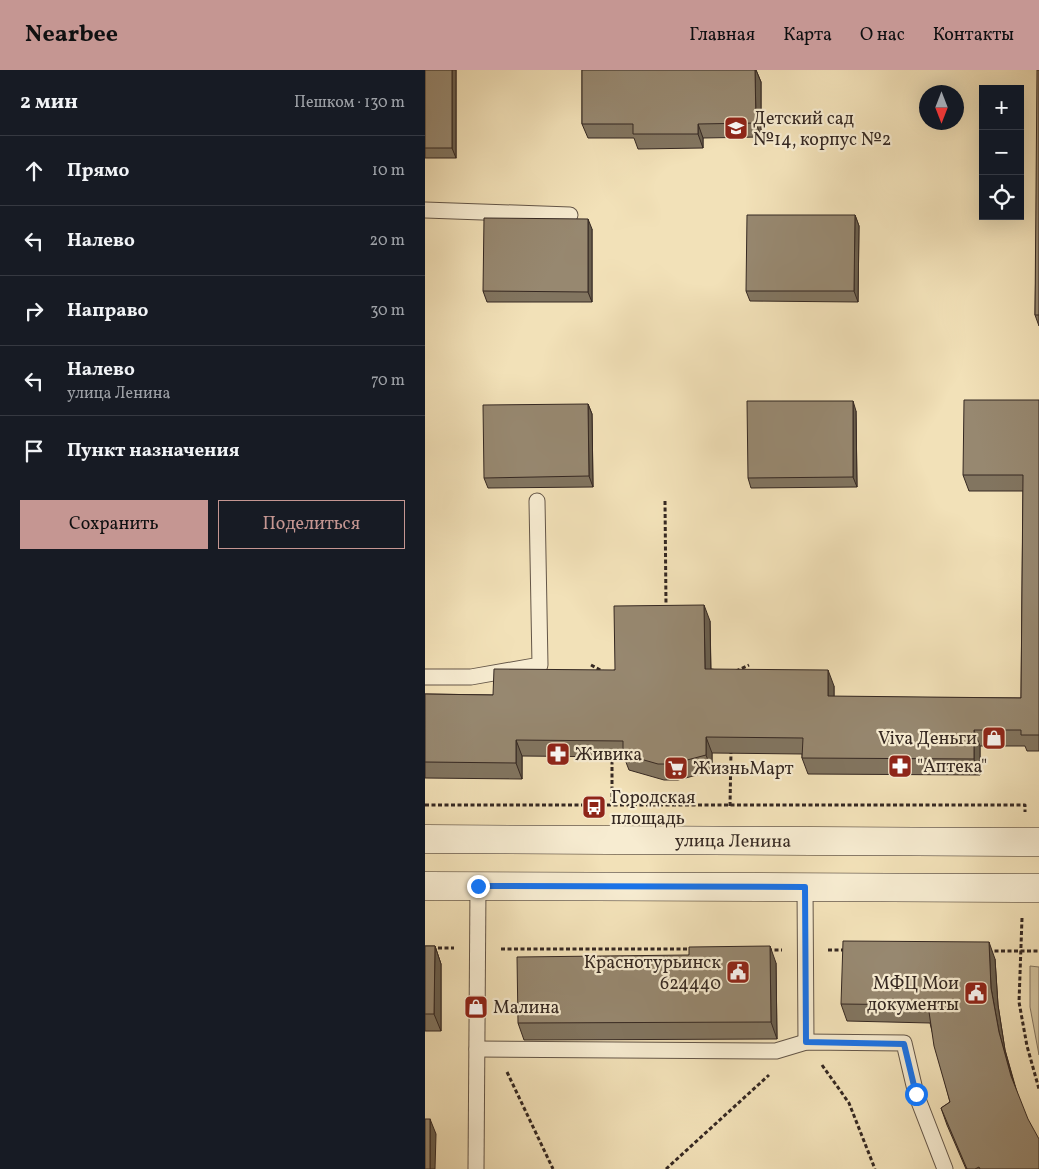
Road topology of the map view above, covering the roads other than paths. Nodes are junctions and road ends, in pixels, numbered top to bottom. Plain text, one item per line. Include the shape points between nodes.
1 (425, 210) edge
2 (570, 215) dead end
3 (537, 501) dead end
4 (425, 677) edge
5 (425, 839) edge
6 (1039, 842) edge
7 (425, 886) edge
8 (478, 886) junction
9 (805, 887) junction
10 (1039, 888) edge
11 (806, 1042) junction
12 (477, 1049) junction
13 (476, 1169) edge
14 (945, 1169) edge

1 - 2 lane
3 - 4 lane via 541,665 471,677
5 - 6 street, улица Ленина
7 - 8 street
8 - 9 street
8 - 12 lane
9 - 10 street
9 - 11 lane
11 - 12 lane via 776,1051
11 - 14 lane via 904,1044 916,1094
12 - 13 lane

